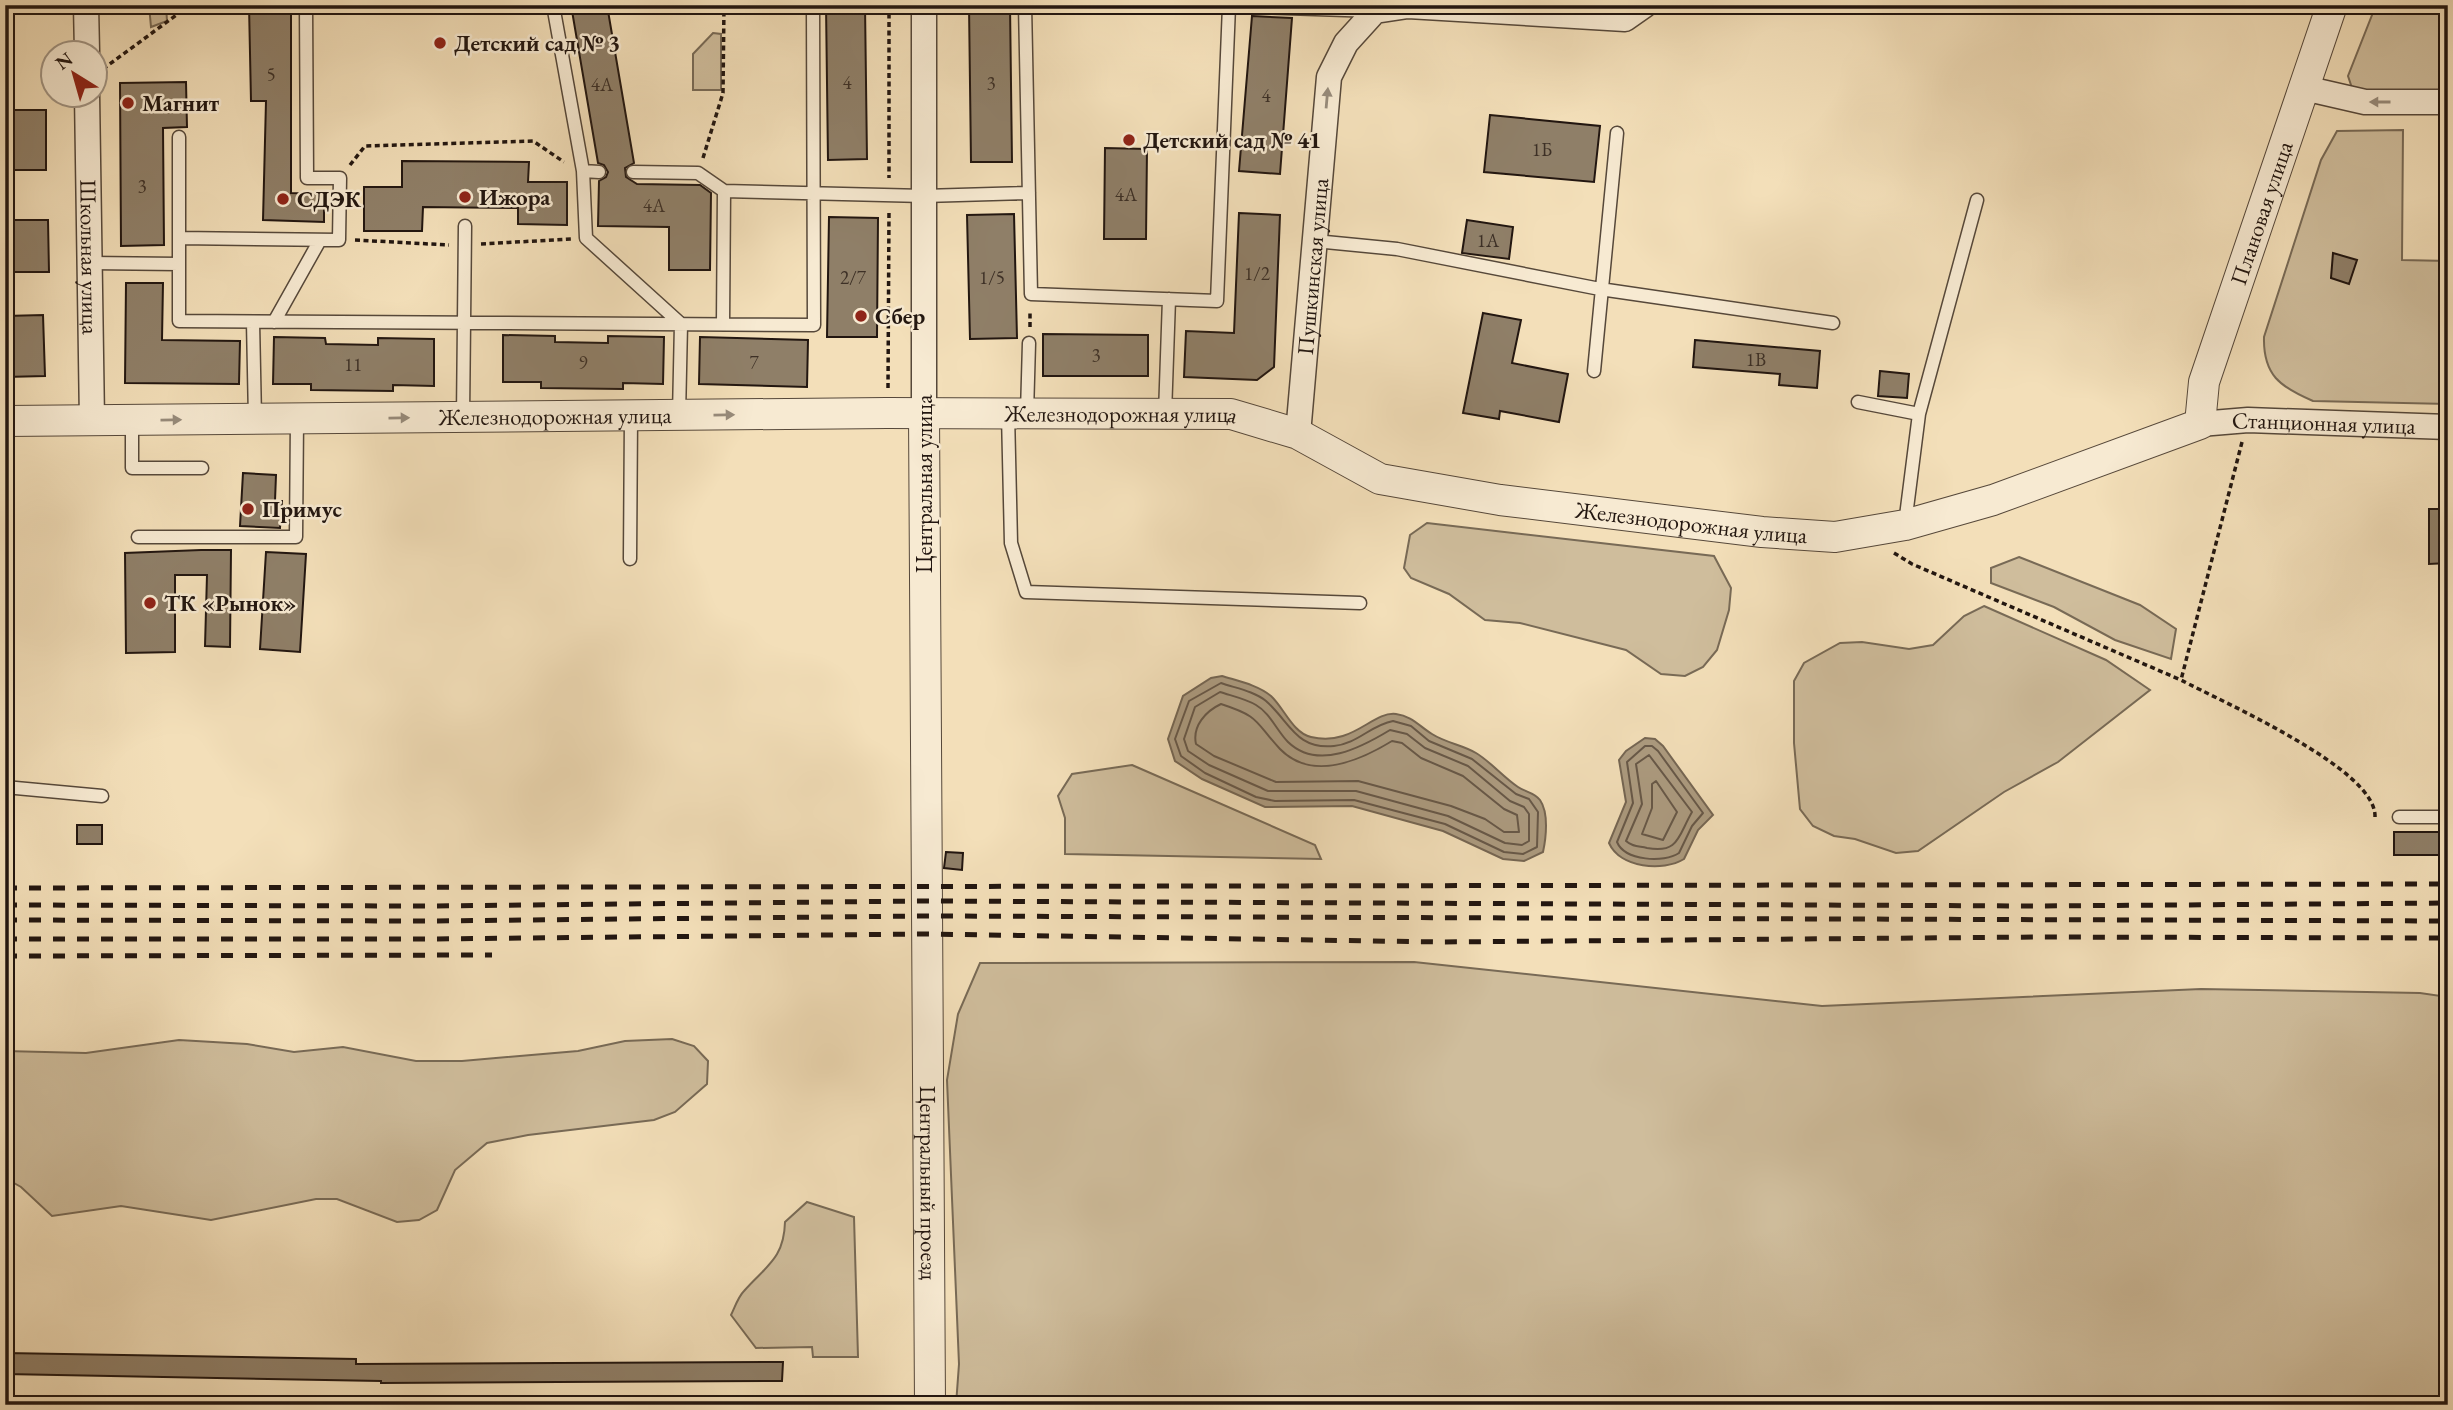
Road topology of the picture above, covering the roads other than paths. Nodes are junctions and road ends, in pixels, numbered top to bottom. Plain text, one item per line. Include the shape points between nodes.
1 (86, 5) edge
2 (306, 5) edge
3 (553, 5) edge
4 (813, 5) edge
5 (924, 5) edge
6 (1025, 5) edge
7 (1645, 5) edge
8 (2332, 5) edge
9 (1229, 6) edge
10 (1456, 7) edge
11 (1375, 11) junction
12 (91, 38) edge
13 (2304, 88) junction
14 (2448, 102) edge
15 (88, 108) edge
16 (1617, 133) dead end
17 (179, 137) dead end
18 (599, 172) dead end
19 (634, 172) dead end
20 (583, 173) junction
21 (724, 191) junction
22 (1029, 193) junction
23 (816, 194) junction
24 (924, 196) junction
25 (1977, 200) dead end
26 (465, 226) dead end
27 (179, 238) junction
28 (320, 240) junction
29 (1315, 241) junction
30 (90, 263) junction
31 (179, 264) junction
32 (1600, 289) junction
33 (1169, 299) junction
34 (253, 322) junction
35 (274, 322) junction
36 (462, 323) junction
37 (1833, 323) dead end
38 (681, 324) junction
39 (723, 324) junction
40 (1029, 343) road end
41 (1594, 371) dead end
42 (1858, 402) dead end
43 (924, 413) junction
44 (1018, 414) junction
45 (1919, 414) junction
46 (1165, 415) junction
47 (631, 416) junction
48 (679, 416) junction
49 (463, 417) junction
50 (255, 419) junction
51 (297, 419) junction
52 (132, 420) junction
53 (5, 421) edge
54 (92, 421) junction
55 (2200, 424) junction
56 (2448, 427) edge
57 (1298, 434) junction
58 (202, 468) dead end
59 (1905, 525) junction
60 (138, 537) dead end
61 (630, 559) dead end
62 (1360, 603) dead end
63 (5, 787) edge
64 (102, 796) dead end
65 (2399, 817) dead end
66 (2448, 817) edge
67 (927, 962) joint
68 (930, 1405) edge

1 - 12 street
2 - 28 lane via 307,178 340,178 339,240
3 - 20 lane
4 - 23 lane
5 - 24 street, Центральная улица
6 - 22 lane
7 - 10 street via 1625,19
8 - 13 street, Плановая улица
9 - 11 lane
9 - 33 lane via 1217,301
10 - 11 street
29 -> 11 street, Пушкинская улица via 1329,76 1346,43
14 -> 13 street via 2365,102
13 - 55 street, Плановая улица via 2204,382
15 - 30 street, Школьная улица
16 - 32 lane
17 - 27 lane
18 - 20 lane
19 - 21 lane via 698,173
20 - 38 lane via 586,238
21 - 23 lane
21 - 39 lane
22 - 24 lane
22 - 33 lane via 1031,294
23 - 24 lane
23 - 39 lane via 814,325
24 - 43 street, Центральная улица
25 - 45 lane
26 - 36 lane
27 - 28 lane
27 - 31 lane
28 - 35 lane
29 - 32 lane via 1397,249
29 - 57 street, Пушкинская улица
30 - 31 lane
30 - 54 street, Школьная улица
31 - 34 lane via 179,321
32 - 37 lane
32 - 41 lane
33 - 46 lane
34 - 35 lane
34 - 50 lane
35 - 36 lane
36 - 38 lane
36 - 49 lane
38 - 39 lane
38 - 48 lane
40 - 44 lane
42 - 45 lane
43 - 44 street, Железнодорожная улица
48 -> 43 street, Железнодорожная улица
43 - 67 street, Центральная улица
44 - 46 street, Железнодорожная улица
44 - 62 lane via 1011,543 1026,592
45 - 59 lane
46 - 57 street, Железнодорожная улица via 1231,414
47 - 48 street, Железнодорожная улица
47 - 49 street, Железнодорожная улица
47 - 61 lane
51 -> 49 street, Железнодорожная улица
50 - 51 street, Железнодорожная улица
52 -> 50 street, Железнодорожная улица
51 - 60 lane via 296,537
52 - 54 street, Железнодорожная улица
52 - 58 lane via 132,468
53 - 54 street, Железнодорожная улица
55 - 56 street, Станционная улица via 2248,420
55 - 59 street, Железнодорожная улица via 1993,500
57 - 59 street, Железнодорожная улица via 1380,479 1487,498 1762,533 1835,537
63 - 64 lane
65 - 66 lane
67 - 68 street, Центральный проезд

